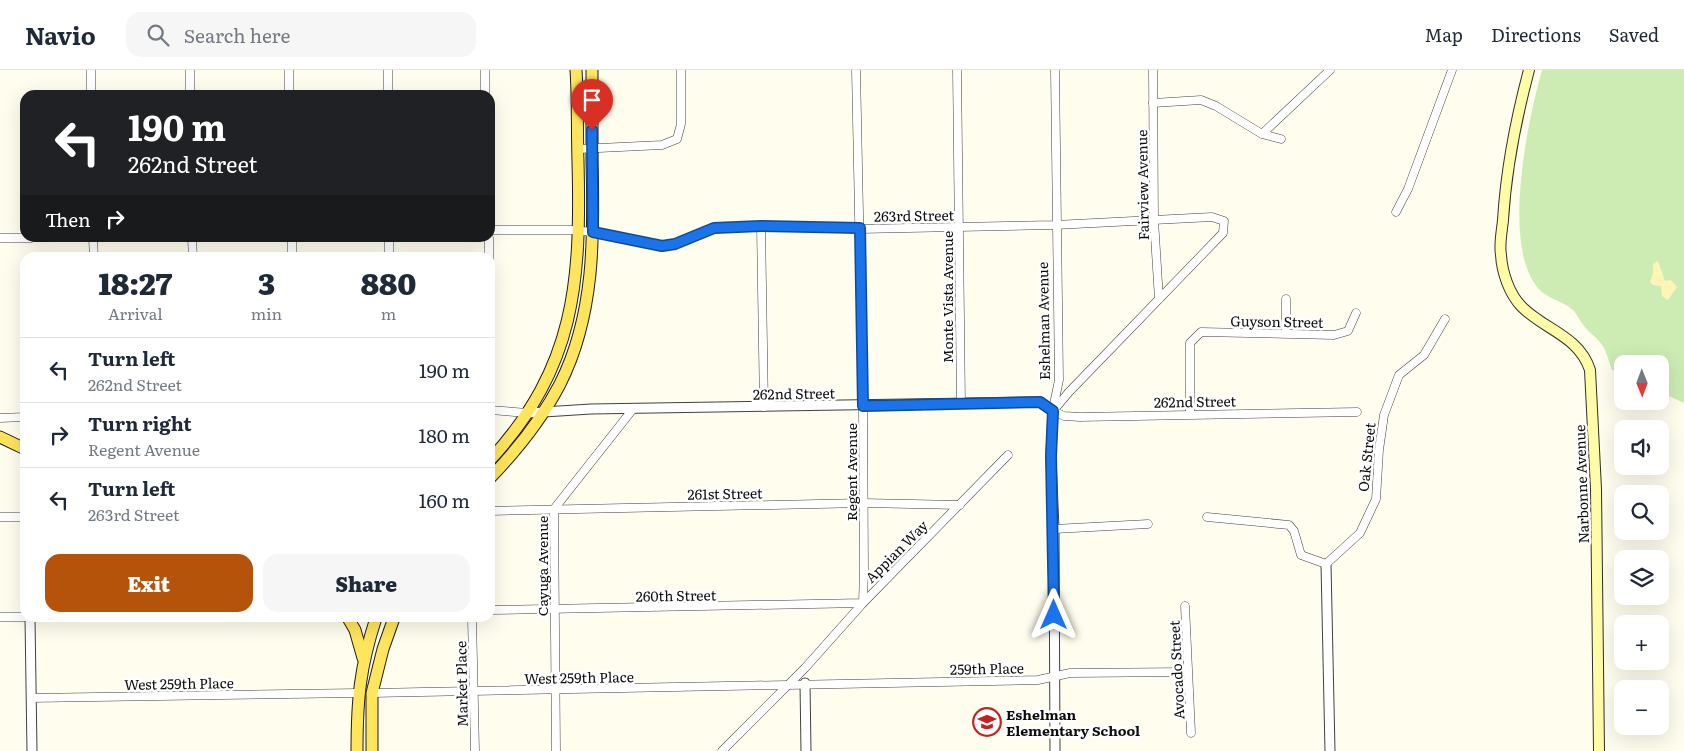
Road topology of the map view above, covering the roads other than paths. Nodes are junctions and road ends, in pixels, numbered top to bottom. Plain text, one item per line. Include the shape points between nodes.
1 (91, 70) edge
2 (190, 70) edge
3 (289, 70) edge
4 (388, 70) edge
5 (485, 70) edge
6 (576, 70) edge
7 (592, 70) edge
8 (681, 70) edge
9 (856, 70) edge
10 (956, 70) edge
11 (1055, 70) edge
12 (1153, 70) edge
13 (1330, 70) edge
14 (1452, 70) edge
15 (1529, 70) edge
16 (92, 90) edge
17 (190, 90) edge
18 (290, 90) edge
19 (388, 90) edge
20 (485, 90) edge
21 (1153, 103) junction
22 (1262, 134) junction
23 (1281, 138) dead end
24 (592, 148) junction
25 (578, 149) junction
26 (1396, 212) dead end
27 (1154, 220) junction
28 (1055, 225) junction
29 (761, 226) junction
30 (959, 227) junction
31 (860, 228) junction
32 (495, 230) edge
33 (578, 230) junction
34 (593, 232) junction
35 (0, 238) edge
36 (20, 238) edge
37 (1158, 299) junction
38 (1286, 299) dead end
39 (1356, 313) dead end
40 (1445, 318) dead end
41 (1286, 333) junction
42 (961, 404) junction
43 (863, 406) junction
44 (764, 407) junction
45 (633, 409) junction
46 (495, 410) edge
47 (545, 410) junction
48 (1053, 411) junction
49 (1357, 412) dead end
50 (528, 413) junction
51 (1190, 414) junction
52 (20, 417) edge
53 (0, 418) edge
54 (0, 436) edge
55 (20, 446) edge
56 (495, 454) edge
57 (1008, 455) dead end
58 (495, 472) edge
59 (863, 503) junction
60 (960, 505) junction
61 (554, 508) junction
62 (495, 511) edge
63 (0, 517) edge
64 (20, 517) edge
65 (1207, 517) dead end
66 (1148, 524) dead end
67 (1054, 529) junction
68 (1326, 564) junction
69 (862, 603) junction
70 (1185, 606) dead end
71 (495, 610) edge
72 (555, 610) junction
73 (0, 617) edge
74 (20, 617) edge
75 (30, 622) edge
76 (350, 622) edge
77 (375, 622) edge
78 (393, 622) edge
79 (472, 622) edge
80 (363, 658) junction
81 (805, 668) junction
82 (1187, 672) junction
83 (1054, 677) junction
84 (805, 683) junction
85 (787, 684) junction
86 (555, 690) junction
87 (473, 691) junction
88 (358, 693) junction
89 (372, 693) junction
90 (31, 698) junction
91 (1191, 732) dead end
92 (32, 751) edge
93 (357, 751) edge
94 (372, 751) edge
95 (475, 751) edge
96 (556, 751) edge
97 (722, 751) edge
98 (806, 751) edge
99 (1055, 751) edge
100 (1330, 751) edge
101 (1599, 751) edge

1 - 16 street
2 - 17 street
3 - 18 street
4 - 19 street
5 - 20 street
6 - 25 main road
7 - 24 main road
8 - 24 street via 681,124 677,139 662,145
9 - 31 street, Regent Avenue
10 - 30 street, Monte Vista Avenue
11 - 28 street, Eshelman Avenue
12 - 21 street, Fairview Avenue
13 - 22 street
14 - 26 street via 1408,189
15 - 101 main road, Narbonne Avenue via 1520,103 1504,198 1500,253 1506,280 1521,306 1578,347 1590,370 1596,489
21 - 22 street via 1200,100
21 - 27 street, Fairview Avenue
22 - 23 street
24 - 25 street
24 - 34 main road
25 - 33 main road
27 - 28 street, 263rd Street
27 - 37 street, Fairview Avenue
27 - 37 street, 263rd Street via 1212,217 1224,221 1223,233
28 - 30 street, 263rd Street
28 - 48 street, Eshelman Avenue via 1059,380
29 - 31 street, 263rd Street
29 - 34 street, 263rd Street via 714,228 662,246
29 - 44 street
30 - 31 street, 263rd Street
30 - 42 street, Monte Vista Avenue
31 - 43 street, Regent Avenue
32 - 33 street, 263rd Street
33 - 34 street, 263rd Street
33 - 50 main road via 578,266 567,324 546,381
34 - 47 main road via 592,265 584,310 569,362
35 - 36 street
37 - 48 street
38 - 41 street
39 - 41 street, Guyson Street via 1350,328 1342,334
40 - 68 street, Oak Street via 1424,355 1399,375 1384,415 1376,499 1360,533
41 - 51 street, Guyson Street via 1201,332 1190,343
42 - 43 street, 262nd Street
42 - 48 street, 262nd Street via 1040,402
43 - 44 street, 262nd Street
43 - 59 street, Regent Avenue
44 - 45 street, 262nd Street
45 - 47 street, 262nd Street
45 - 61 street, Cayuga Avenue
46 - 50 street
47 - 50 street, 262nd Street
47 - 58 main road
48 - 51 street, 262nd Street via 1080,417
48 - 67 street, Eshelman Avenue
49 - 51 street, 262nd Street
50 - 56 main road
52 - 53 street
54 - 55 main road
57 - 60 street, Appian Way
59 - 60 street, 261st Street
59 - 61 street, 261st Street
59 - 69 street, Regent Avenue
60 - 69 street, Appian Way
61 - 62 street, 261st Street
61 - 72 street, Cayuga Avenue
63 - 64 street
65 - 68 street via 1289,525 1301,555
66 - 67 street
67 - 83 street, Eshelman Avenue
68 - 100 street
69 - 72 street, 260th Street
69 - 81 street, Appian Way
70 - 82 street, Avocado Street
71 - 72 street, 260th Street
72 - 86 street, Cayuga Avenue
73 - 74 street
75 - 90 street
76 - 80 main road
77 - 80 main road
78 - 89 main road
79 - 87 street, Market Place
80 - 88 main road
81 - 84 street
81 - 85 street, Appian Way
82 - 83 street, 259th Place via 1070,673
82 - 91 street, Avocado Street
83 - 84 street, 259th Place via 1038,680
83 - 99 street, Eshelman Avenue
84 - 85 street, 259th Place
84 - 98 street
85 - 86 street, West 259th Place
85 - 97 street, Appian Way
86 - 87 street, West 259th Place
86 - 96 street, Cayuga Avenue
87 - 89 street, West 259th Place
87 - 95 street, Market Place
88 - 90 street, West 259th Place
88 - 93 main road
89 - 94 main road
90 - 92 street

